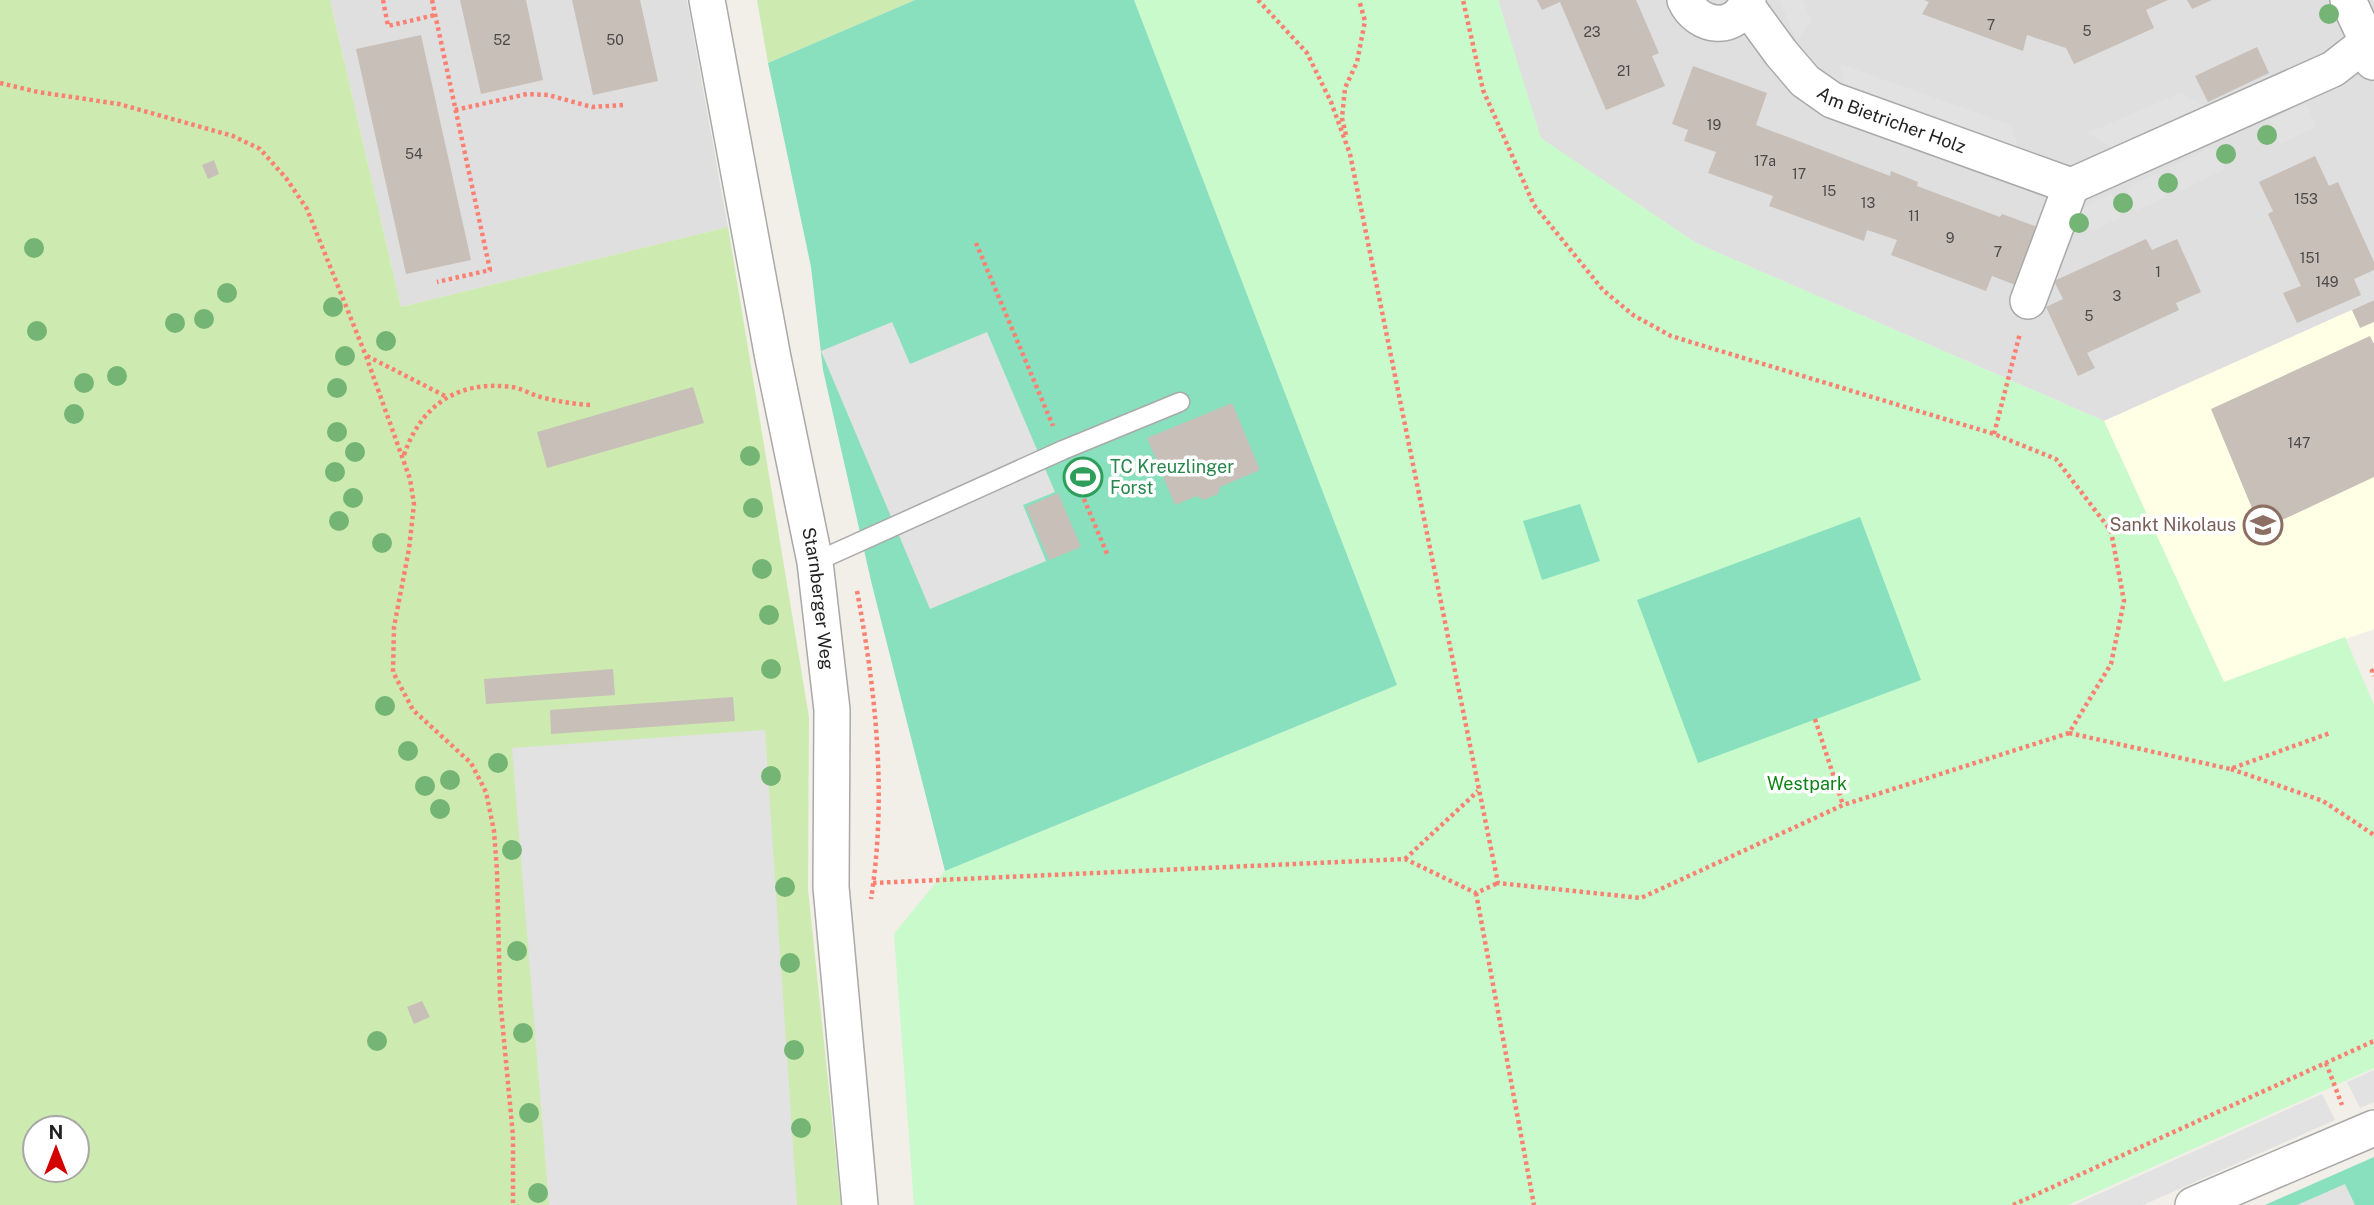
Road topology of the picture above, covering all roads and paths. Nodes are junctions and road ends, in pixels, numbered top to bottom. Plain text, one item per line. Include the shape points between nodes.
1 (383, 0) edge
2 (432, 0) edge
3 (708, 0) edge
4 (1258, 0) edge
5 (1359, 0) edge
6 (1463, 0) edge
7 (1685, 0) edge
8 (2348, 0) edge
9 (1747, 3) edge
10 (435, 15) junction
11 (2372, 48) edge
12 (0, 83) edge
13 (622, 105) dead end
14 (455, 110) junction
15 (1350, 154) junction
16 (2071, 186) junction
17 (976, 243) dead end
18 (437, 282) dead end
19 (2028, 301) joint
20 (366, 356) junction
21 (447, 397) junction
22 (1180, 401) dead end
23 (591, 405) dead end
24 (1994, 433) junction
25 (1063, 450) junction
26 (403, 456) junction
27 (1108, 556) dead end
28 (815, 562) junction
29 (2374, 670) edge
30 (2374, 676) edge
31 (1815, 719) dead end
32 (2069, 733) junction
33 (2330, 733) dead end
34 (2230, 769) junction
35 (1478, 791) junction
36 (1843, 805) junction
37 (2374, 835) edge
38 (1405, 859) junction
39 (1498, 883) junction
40 (831, 887) junction
41 (1476, 893) junction
42 (2374, 1041) edge
43 (2326, 1063) junction
44 (2364, 1132) edge
45 (513, 1205) edge
46 (860, 1205) edge
47 (1534, 1205) edge
48 (2012, 1205) edge
49 (2193, 1205) edge

1 - 10 path via 388,26
2 - 10 path
3 - 28 street, Starnberger Weg
4 - 15 path via 1307,53
5 - 15 path via 1365,21 1357,62 1345,88 1342,118
6 - 24 path via 1483,90 1534,205 1603,290 1633,315 1671,336
7 - 9 street, Am Bietricher Holz via 1690,11 1709,23 1731,20
8 - 11 street
9 - 16 street, Am Bietricher Holz via 1805,81 1832,100
10 - 14 path
11 - 16 street
12 - 20 path via 143,110 233,136 260,149 307,209
13 - 14 path via 592,107 527,94
14 - 18 path via 490,270
15 - 35 path
16 - 19 street
17 - 25 path
19 - 24 path
20 - 21 path
20 - 26 path
21 - 23 path via 480,386 514,387 571,404
21 - 26 path via 422,418
22 - 25 lane
24 - 32 path via 2056,459 2111,531 2124,601 2111,664
25 - 27 path
25 - 28 lane
26 - 45 path via 414,504 394,627 393,672 413,710 471,763 486,792 498,871 498,954 513,1136
28 - 40 street, Starnberger Weg via 832,710
29 - 30 path
31 - 36 path
32 - 34 path
32 - 36 path
33 - 34 path
34 - 37 path via 2323,801
35 - 38 path
35 - 39 path
36 - 39 path via 1641,898
38 - 40 path
38 - 41 path
39 - 41 path
40 - 46 street, Starnberger Weg
41 - 47 path
42 - 43 path
43 - 44 path
43 - 48 path
44 - 49 street

